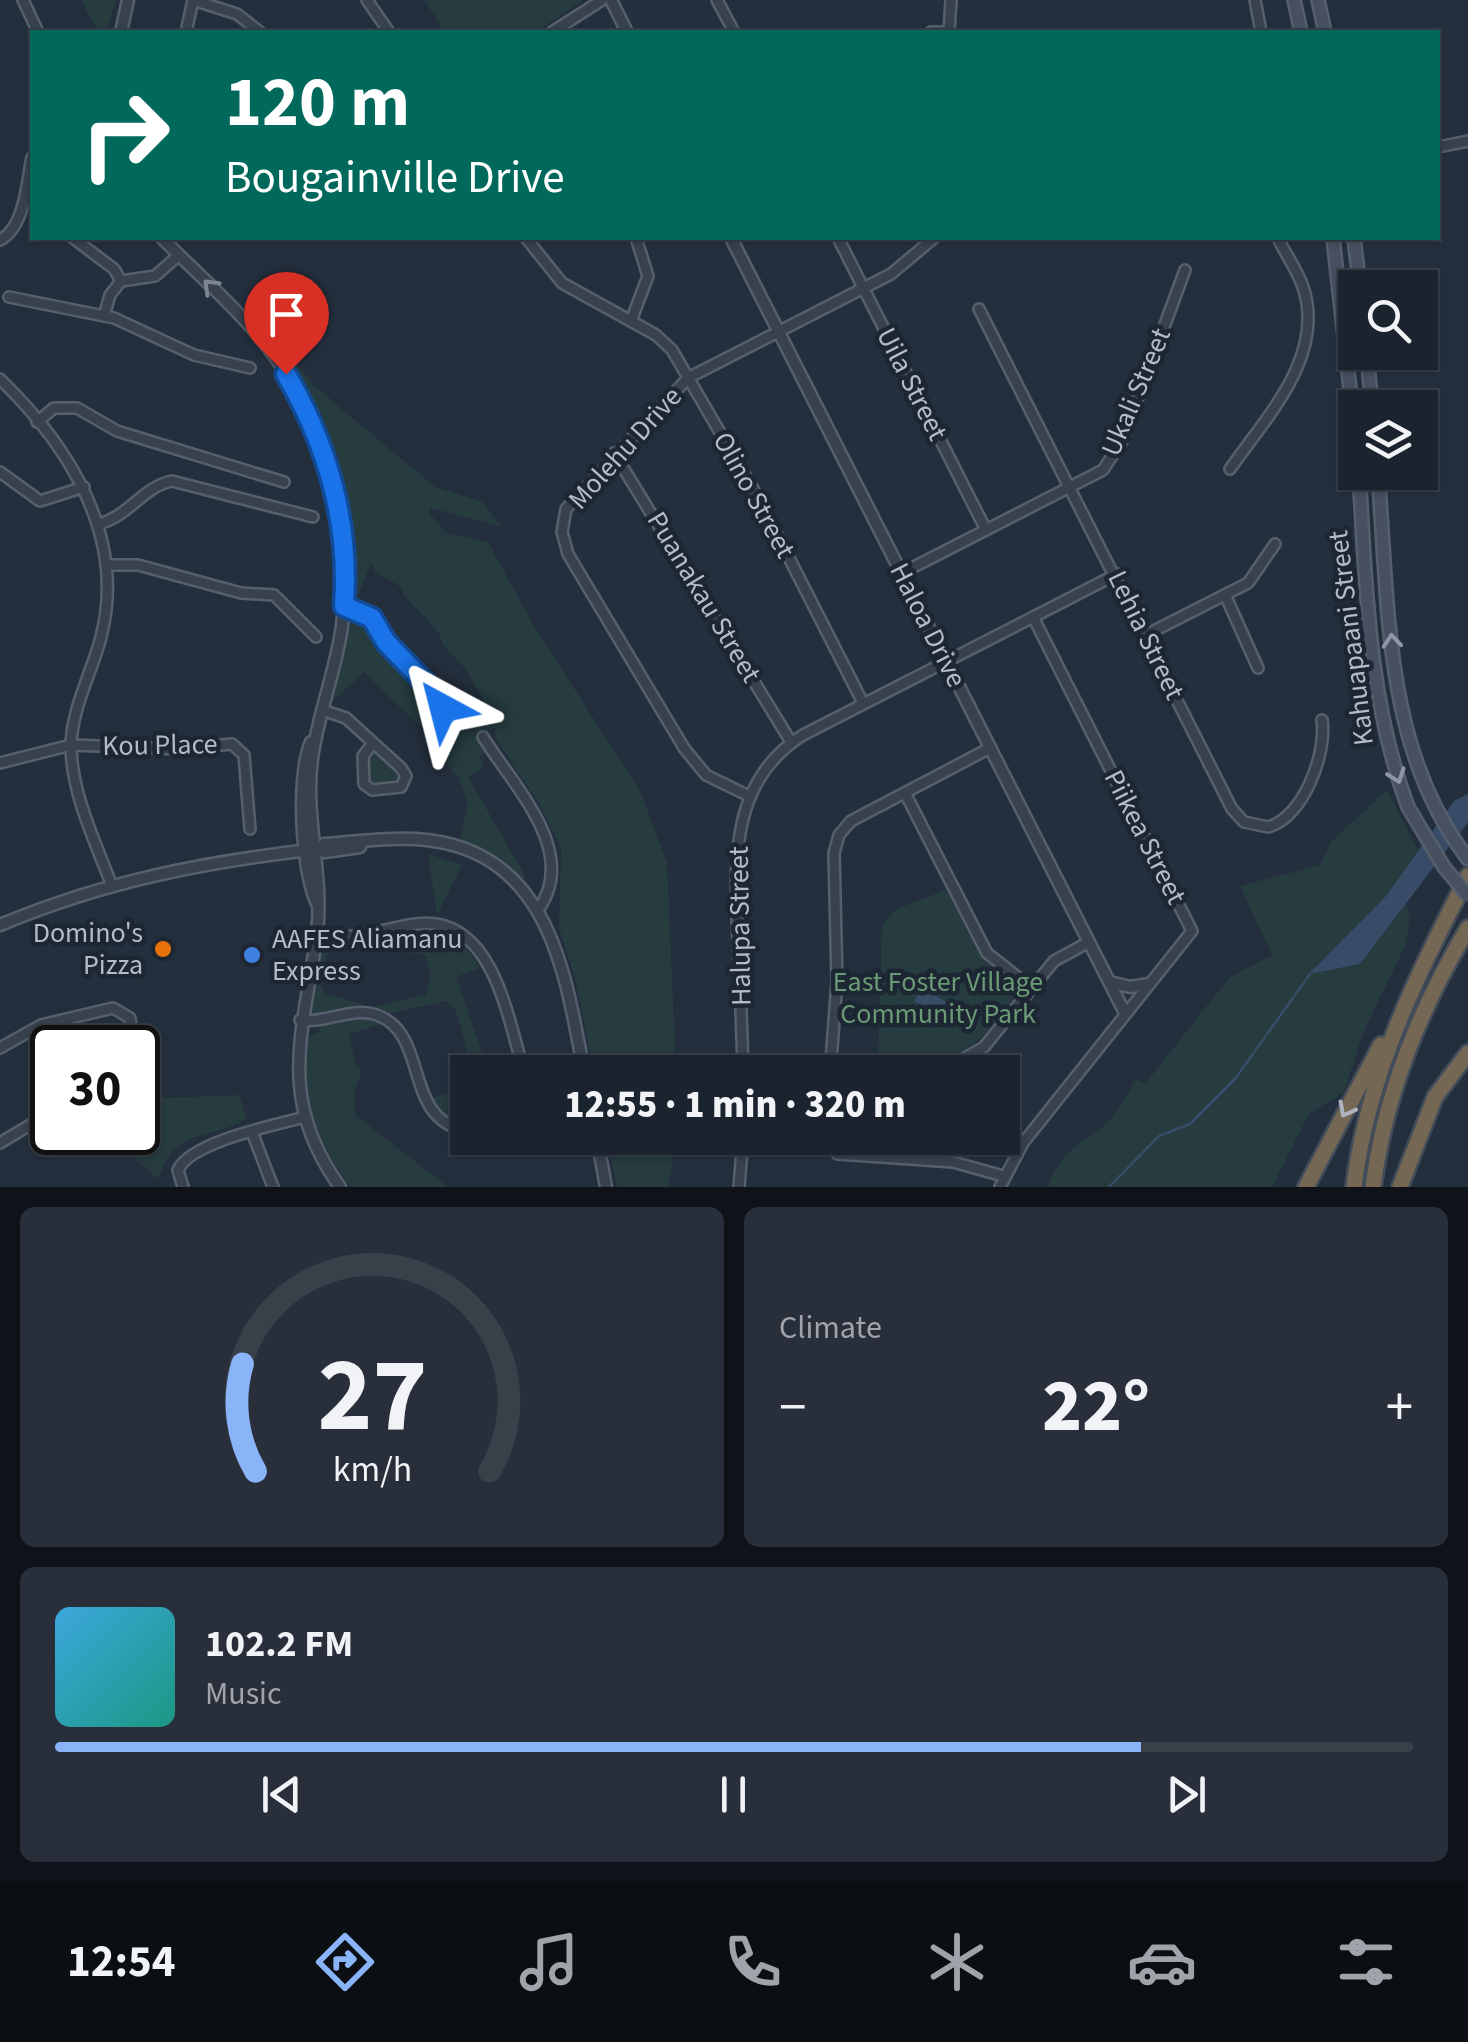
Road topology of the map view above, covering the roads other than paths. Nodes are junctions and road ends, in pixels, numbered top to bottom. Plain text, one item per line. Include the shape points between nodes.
1 (24, 0) edge
2 (128, 0) edge
3 (193, 0) edge
4 (367, 0) edge
5 (602, 0) edge
6 (611, 0) edge
7 (718, 0) edge
8 (951, 0) edge
9 (1255, 0) edge
10 (1294, 0) edge
11 (1321, 0) edge
12 (122, 29) edge
13 (37, 30) edge
14 (186, 30) edge
15 (258, 30) edge
16 (388, 30) edge
17 (555, 30) edge
18 (626, 30) edge
19 (733, 30) edge
20 (949, 30) edge
21 (1261, 30) edge
22 (1301, 30) edge
23 (1326, 30) edge
24 (1468, 141) edge
25 (1440, 147) edge
26 (30, 167) edge
27 (0, 240) edge
28 (77, 240) edge
29 (164, 240) edge
30 (528, 240) edge
31 (637, 240) edge
32 (732, 240) edge
33 (839, 240) edge
34 (932, 240) edge
35 (1279, 240) edge
36 (1334, 240) edge
37 (1354, 240) edge
38 (179, 255) junction
39 (1185, 270) dead end
40 (1358, 270) edge
41 (121, 281) junction
42 (864, 288) junction
43 (9, 297) dead end
44 (979, 310) dead end
45 (104, 316) junction
46 (631, 321) junction
47 (779, 331) junction
48 (250, 368) dead end
49 (688, 378) junction
50 (0, 379) edge
51 (10, 389) junction
52 (1350, 390) edge
53 (0, 401) edge
54 (37, 422) junction
55 (614, 453) junction
56 (1230, 468) dead end
57 (0, 472) edge
58 (284, 482) dead end
59 (84, 487) junction
60 (1071, 488) junction
61 (1360, 490) edge
62 (1379, 490) edge
63 (313, 516) dead end
64 (98, 524) junction
65 (986, 530) junction
66 (1274, 544) dead end
67 (106, 565) junction
68 (902, 573) junction
69 (1117, 574) junction
70 (1226, 597) junction
71 (344, 606) junction
72 (1033, 618) junction
73 (1144, 636) junction
74 (316, 637) dead end
75 (947, 661) junction
76 (1258, 668) dead end
77 (863, 702) junction
78 (322, 710) junction
79 (445, 713) dead end
80 (1322, 720) dead end
81 (483, 737) dead end
82 (791, 742) junction
83 (374, 743) junction
84 (71, 745) junction
85 (990, 748) junction
86 (491, 750) junction
87 (478, 758) dead end
88 (0, 763) edge
89 (905, 793) junction
90 (749, 796) junction
91 (250, 828) dead end
92 (312, 850) junction
93 (1468, 859) edge
94 (1468, 876) edge
95 (112, 886) junction
96 (1468, 896) edge
97 (538, 910) junction
98 (0, 925) edge
99 (1468, 928) edge
100 (1440, 930) junction
101 (316, 935) junction
102 (1468, 938) edge
103 (1089, 942) junction
104 (1110, 982) junction
105 (1148, 984) junction
106 (1030, 987) junction
107 (1125, 1013) junction
108 (300, 1020) junction
109 (41, 1025) edge
110 (131, 1025) edge
111 (30, 1031) edge
112 (1408, 1047) junction
113 (0, 1048) edge
114 (1468, 1054) edge
115 (518, 1055) edge
116 (581, 1055) edge
117 (743, 1055) edge
118 (832, 1055) edge
119 (970, 1055) edge
120 (305, 1116) junction
121 (30, 1125) edge
122 (450, 1126) edge
123 (252, 1132) junction
124 (0, 1142) edge
125 (600, 1155) edge
126 (742, 1155) edge
127 (852, 1155) edge
128 (1003, 1176) junction
129 (182, 1187) edge
130 (272, 1187) edge
131 (340, 1187) edge
132 (606, 1187) edge
133 (739, 1187) edge
134 (1000, 1187) edge
135 (1306, 1187) edge
136 (1354, 1187) edge
137 (1373, 1187) edge
138 (1400, 1187) edge

1 - 13 street
2 - 12 street
3 - 14 street
3 - 15 street via 238,14
4 - 16 street
5 - 17 street
6 - 18 street
7 - 19 street
8 - 20 street
9 - 21 street
10 - 22 main road
11 - 23 main road
24 - 25 street
26 - 27 street via 22,208
28 - 41 street
29 - 38 street
30 - 46 street, Olino Street via 562,283
31 - 46 street via 648,276
32 - 47 street, Haloa Drive
33 - 42 street, Uila Street
34 - 42 street, Molehu Drive
35 - 56 street via 1304,289 1306,345 1289,384
36 - 52 main road
37 - 40 main road
38 - 41 street via 155,276
71 -> 38 street via 339,507 308,411 264,342
39 - 60 street, Ukali Street via 1120,446 1102,470
41 - 45 street
42 - 47 street, Molehu Drive
42 - 65 street, Uila Street
43 - 45 street
44 - 60 street, Lehia Street
45 - 48 street via 194,355
46 - 49 street, Olino Street via 667,345
47 - 49 street, Molehu Drive
47 - 68 street, Haloa Drive
49 - 55 street, Molehu Drive
49 - 77 street, Olino Street
50 - 51 street
51 - 53 street
51 - 54 street
54 - 58 street via 54,408 77,408 117,432
54 - 59 street
55 - 82 street, Puanakau Street
55 - 90 street, Molehu Drive via 569,504 562,532 568,554 692,760 706,775
57 - 59 street via 40,502
59 - 64 street
60 - 65 street, Ukali Street
60 - 69 street, Lehia Street
61 -> 96 main road, Kahuapaani Street, bridge via 1384,739 1408,807
93 -> 62 main road, Kahuapaani Street via 1414,758 1395,679
63 - 64 street via 172,481 153,488 122,517
64 - 67 street
65 - 68 street, Ukali Street
66 - 70 street via 1255,578
67 - 74 street via 138,565 240,593 274,595
67 - 84 street via 106,621
68 - 75 street, Haloa Drive
69 - 72 street, Halupa Street
69 - 73 street, Lehia Street
70 - 73 street
70 - 76 street
71 - 78 street
71 - 79 street via 372,618
72 - 75 street, Halupa Street
72 - 105 street, Piikea Street via 1192,931
73 - 80 street, Lehia Street via 1232,809 1249,824 1275,826 1295,812 1324,736
75 - 77 street, Halupa Street
75 - 85 street, Haloa Drive
77 - 82 street, Halupa Street
78 - 83 street via 346,718
78 - 92 street via 303,760
81 - 86 street
82 - 90 street, Halupa Street
83 - 83 street via 363,756 364,784 374,790 401,787 404,771
84 - 88 street, Kou Place
84 - 91 street, Kou Place via 236,746 244,757
84 - 95 street via 76,786
85 - 89 street
85 - 103 street, Haloa Drive
86 - 87 street
86 - 97 street via 552,848 554,876
89 - 106 street via 987,953
89 - 118 street via 851,821 836,843
90 - 117 street, Halupa Street via 736,850
92 - 95 street via 175,868
92 - 97 street via 324,844 437,842 505,874
92 - 101 street
94 - 100 highway
95 - 98 street
97 - 116 street via 564,967
99 - 112 highway
100 -> 135 highway
100 - 136 highway via 1386,1054
101 - 108 street
101 - 115 street via 352,938 423,922 467,934 486,960
102 - 112 highway
103 - 104 street, Haloa Drive
103 - 106 street via 1054,962
104 - 105 street
104 - 107 street, Haloa Drive
105 - 107 street, Piikea Street
106 - 119 street via 984,1047
107 - 128 street, Piikea Street
108 - 120 street via 296,1073
108 - 122 street via 356,1012 389,1022 403,1038 422,1098
109 - 110 street via 113,1008
111 - 113 street
112 - 137 highway
114 - 138 highway via 1435,1097
120 - 123 street
120 - 131 street
121 - 124 street
123 - 129 street via 184,1160 178,1172
123 - 130 street
125 - 132 street
126 - 133 street
127 - 128 street via 954,1162
128 - 134 street, Piikea Street

